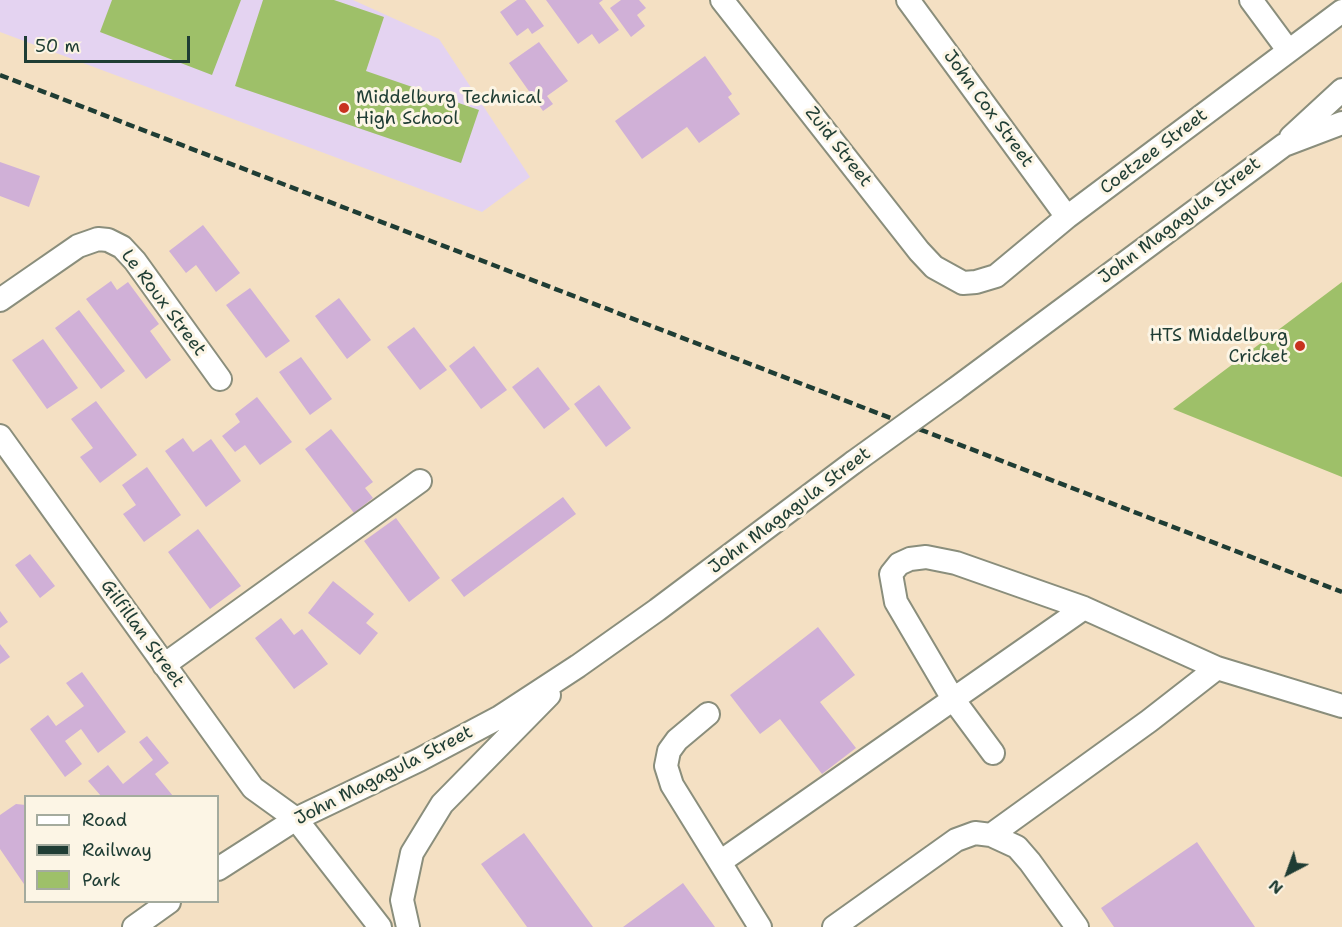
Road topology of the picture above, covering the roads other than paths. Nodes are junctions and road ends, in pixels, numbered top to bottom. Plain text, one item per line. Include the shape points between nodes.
1 (722, 0) edge
2 (909, 0) edge
3 (1251, 0) edge
4 (1342, 11) edge
5 (1288, 50) junction
6 (1342, 90) edge
7 (1342, 123) edge
8 (1284, 145) junction
9 (1067, 217) junction
10 (963, 283) joint
11 (0, 300) edge
12 (220, 379) dead end
13 (0, 436) edge
14 (420, 481) dead end
15 (1084, 608) junction
16 (164, 665) junction
17 (578, 666) junction
18 (1217, 668) junction
19 (953, 699) junction
20 (1342, 706) edge
21 (708, 714) dead end
22 (993, 753) dead end
23 (296, 819) junction
24 (991, 835) junction
25 (720, 862) junction
26 (219, 867) edge
27 (168, 903) edge
28 (134, 927) edge
29 (380, 927) edge
30 (408, 927) edge
31 (760, 927) edge
32 (834, 927) edge
33 (1077, 927) edge

1 - 10 street, Zuid Street via 920,251 934,267
2 - 9 street, John Cox Street
3 - 5 street
4 - 5 street, Coetzee Street
5 - 9 street, Coetzee Street
6 - 8 street
7 - 8 street, John Magagula Street
8 - 17 street, John Magagula Street, bridge
9 - 10 street, Coetzee Street via 996,276
11 - 12 street, Le Roux Street via 78,246 108,240 122,247 135,261
13 - 16 street, Gilfillan Street
14 - 16 street
15 - 18 street
15 - 19 street
15 - 19 street via 956,563 926,557 899,564 891,574 896,602
16 - 23 street, Gilfillan Street via 253,788
17 - 23 street, John Magagula Street via 500,717
17 - 30 street via 442,804 412,853 402,900
18 - 20 street
18 - 24 street
19 - 22 street
19 - 25 street
21 - 25 street via 677,740 669,751 666,766 672,785
23 - 26 street, John Magagula Street
23 - 29 street, Gilfillan Street
24 - 32 street via 975,833 956,840
24 - 33 street via 1017,847
25 - 31 street
27 - 28 street

